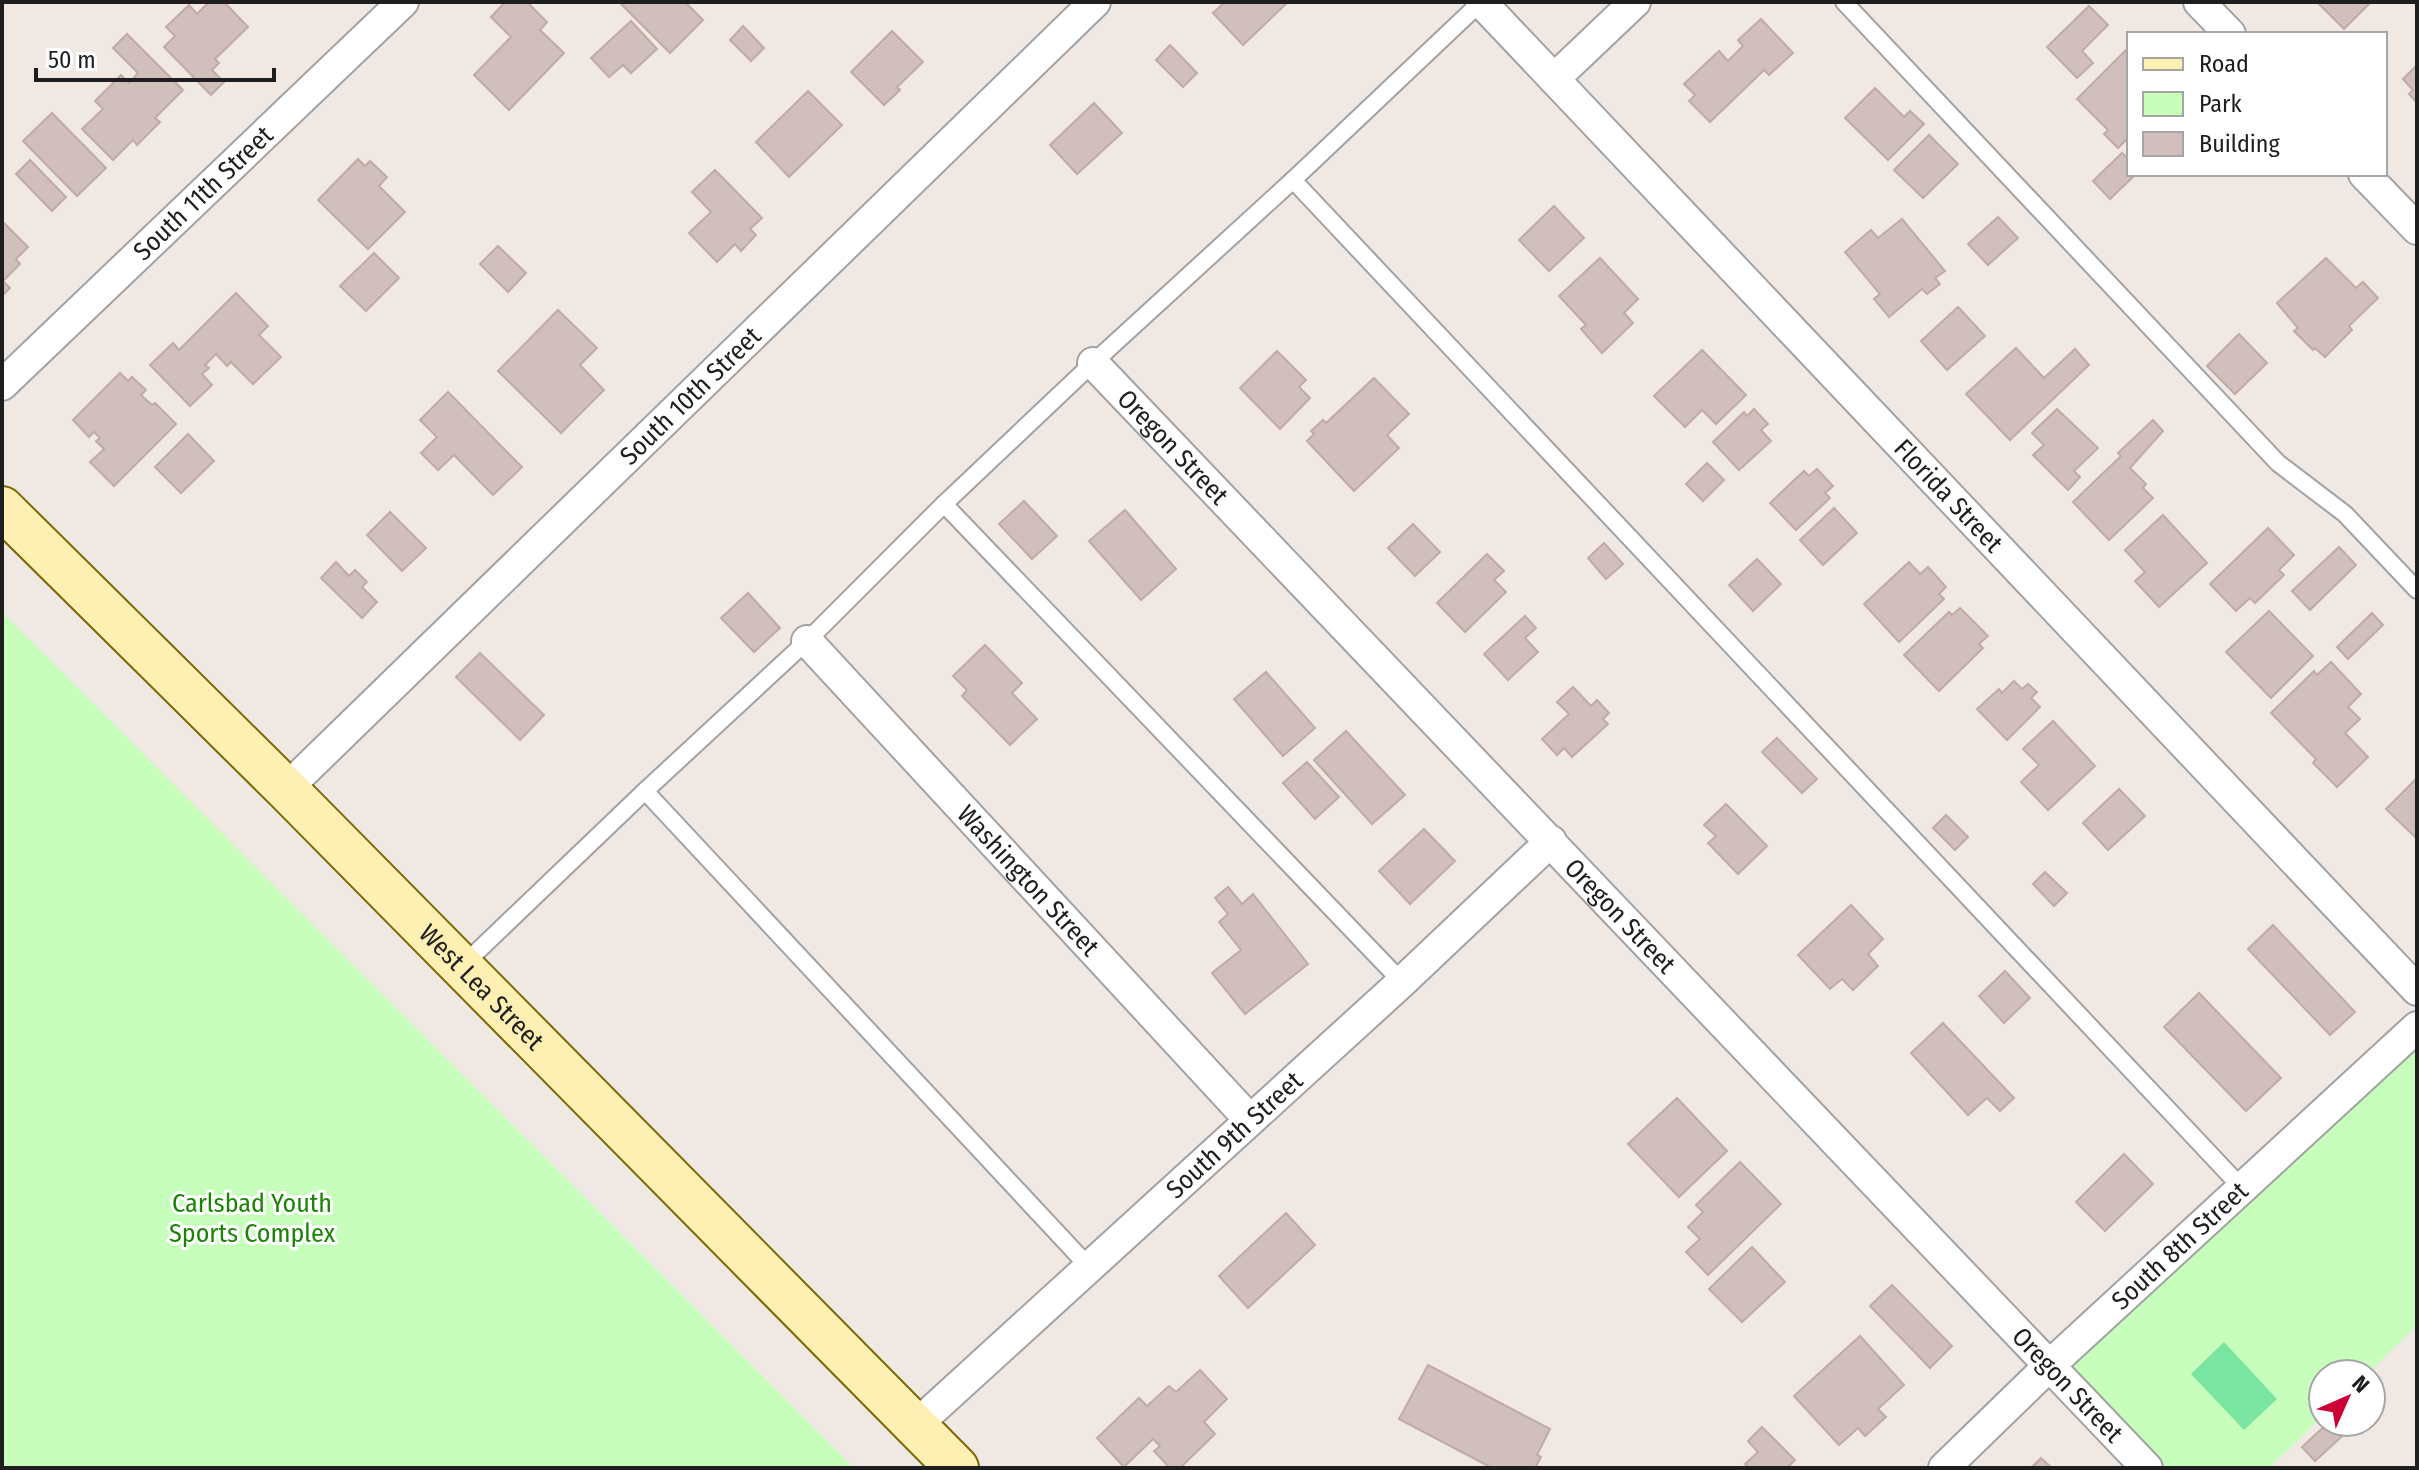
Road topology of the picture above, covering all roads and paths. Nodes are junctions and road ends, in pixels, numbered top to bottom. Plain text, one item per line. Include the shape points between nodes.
1 (403, 2) edge
2 (1095, 2) edge
3 (1481, 2) edge
4 (1635, 2) edge
5 (1844, 2) edge
6 (2199, 2) edge
7 (2228, 32) edge
8 (1554, 79) junction
9 (2366, 176) edge
10 (1293, 180) junction
11 (2417, 229) edge
12 (1093, 363) junction
13 (2, 385) edge
14 (944, 504) junction
15 (2, 508) edge
16 (2417, 590) edge
17 (807, 641) junction
18 (286, 789) junction
19 (645, 791) junction
20 (1551, 841) junction
21 (461, 967) junction
22 (1402, 982) junction
23 (2417, 990) edge
24 (2417, 1027) edge
25 (1250, 1120) junction
26 (2242, 1188) junction
27 (1089, 1267) junction
28 (2050, 1365) junction
29 (915, 1426) junction
30 (957, 1468) edge
31 (1944, 1468) edge
32 (2147, 1468) edge

1 - 13 street, South 11th Street
2 - 18 street, South 10th Street
3 - 8 street, Florida Street
3 - 10 lane
4 - 8 street
5 - 16 lane via 2278,463 2345,514
6 - 7 street
8 - 23 street, Florida Street
9 - 11 street
10 - 12 lane
10 - 26 lane
12 - 14 lane
12 - 20 street, Oregon Street
14 - 17 lane
14 - 22 lane
15 - 18 main road, West Lea Street
17 - 19 lane
17 - 25 street, Washington Street
18 - 21 main road, West Lea Street
19 - 21 lane
19 - 27 lane
20 - 22 street, South 9th Street
20 - 28 street, Oregon Street
21 - 29 main road, West Lea Street
22 - 25 street, South 9th Street
24 - 26 street, South 8th Street
25 - 27 street, South 9th Street
26 - 28 street, South 8th Street
27 - 29 street, South 9th Street
28 - 31 street, South 8th Street
28 - 32 street, Oregon Street
29 - 30 main road, West Lea Street

